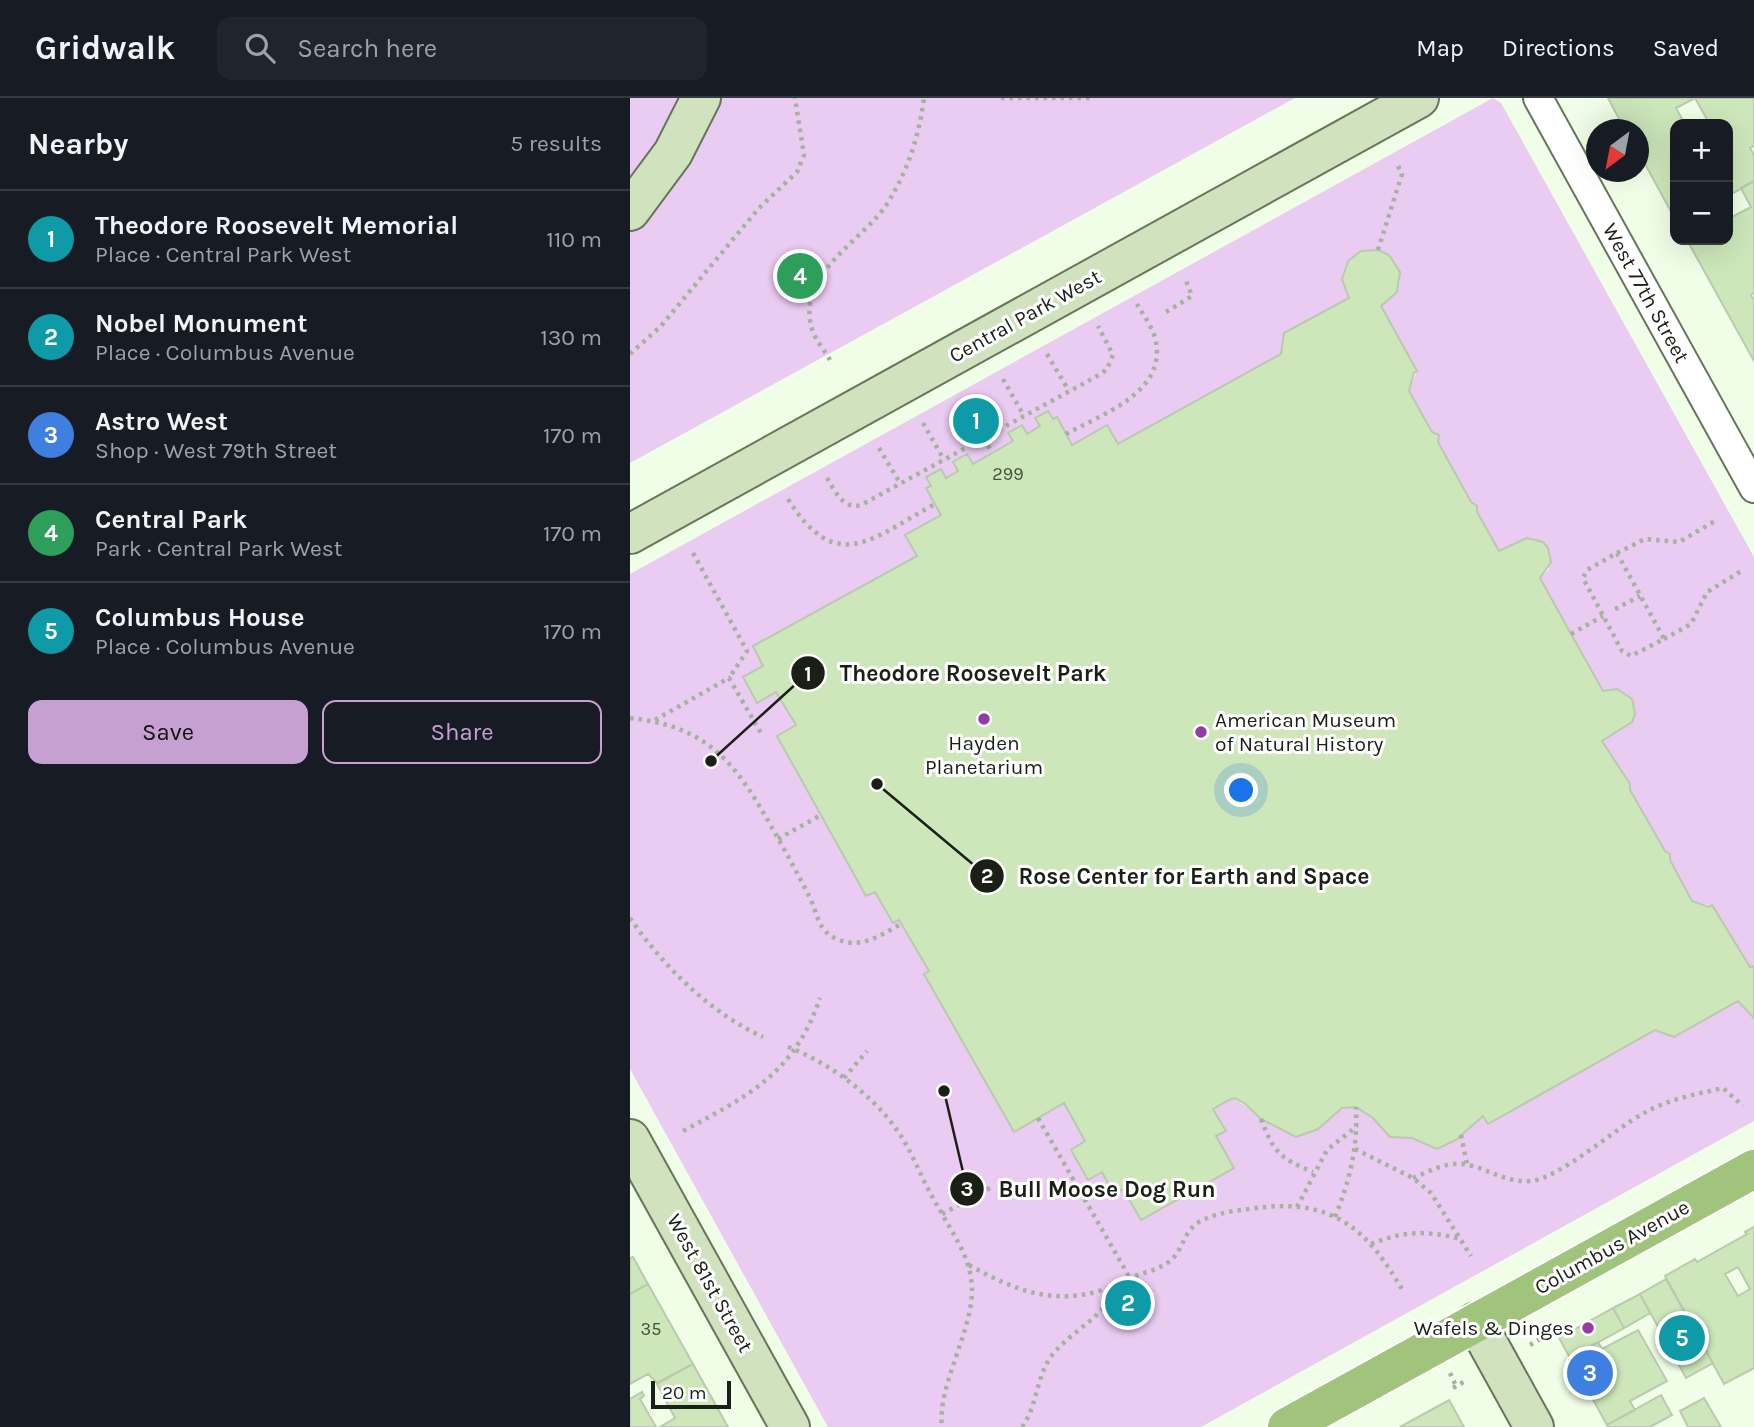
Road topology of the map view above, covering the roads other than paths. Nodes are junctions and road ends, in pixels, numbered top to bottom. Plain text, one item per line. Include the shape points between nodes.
1 (701, 98) edge
2 (1419, 98) edge
3 (1538, 98) edge
4 (630, 211) edge
5 (1754, 488) edge
6 (630, 534) edge
7 (630, 1139) edge
8 (1754, 1169) edge
9 (1476, 1322) junction
10 (790, 1427) edge
11 (1287, 1427) edge
12 (1534, 1427) edge

1 - 4 main road via 673,153
2 - 6 main road, Central Park West
3 - 5 street, West 77th Street
7 - 10 main road, West 81st Street
8 - 9 main road, Columbus Avenue
9 - 11 main road, Columbus Avenue
9 - 12 main road

